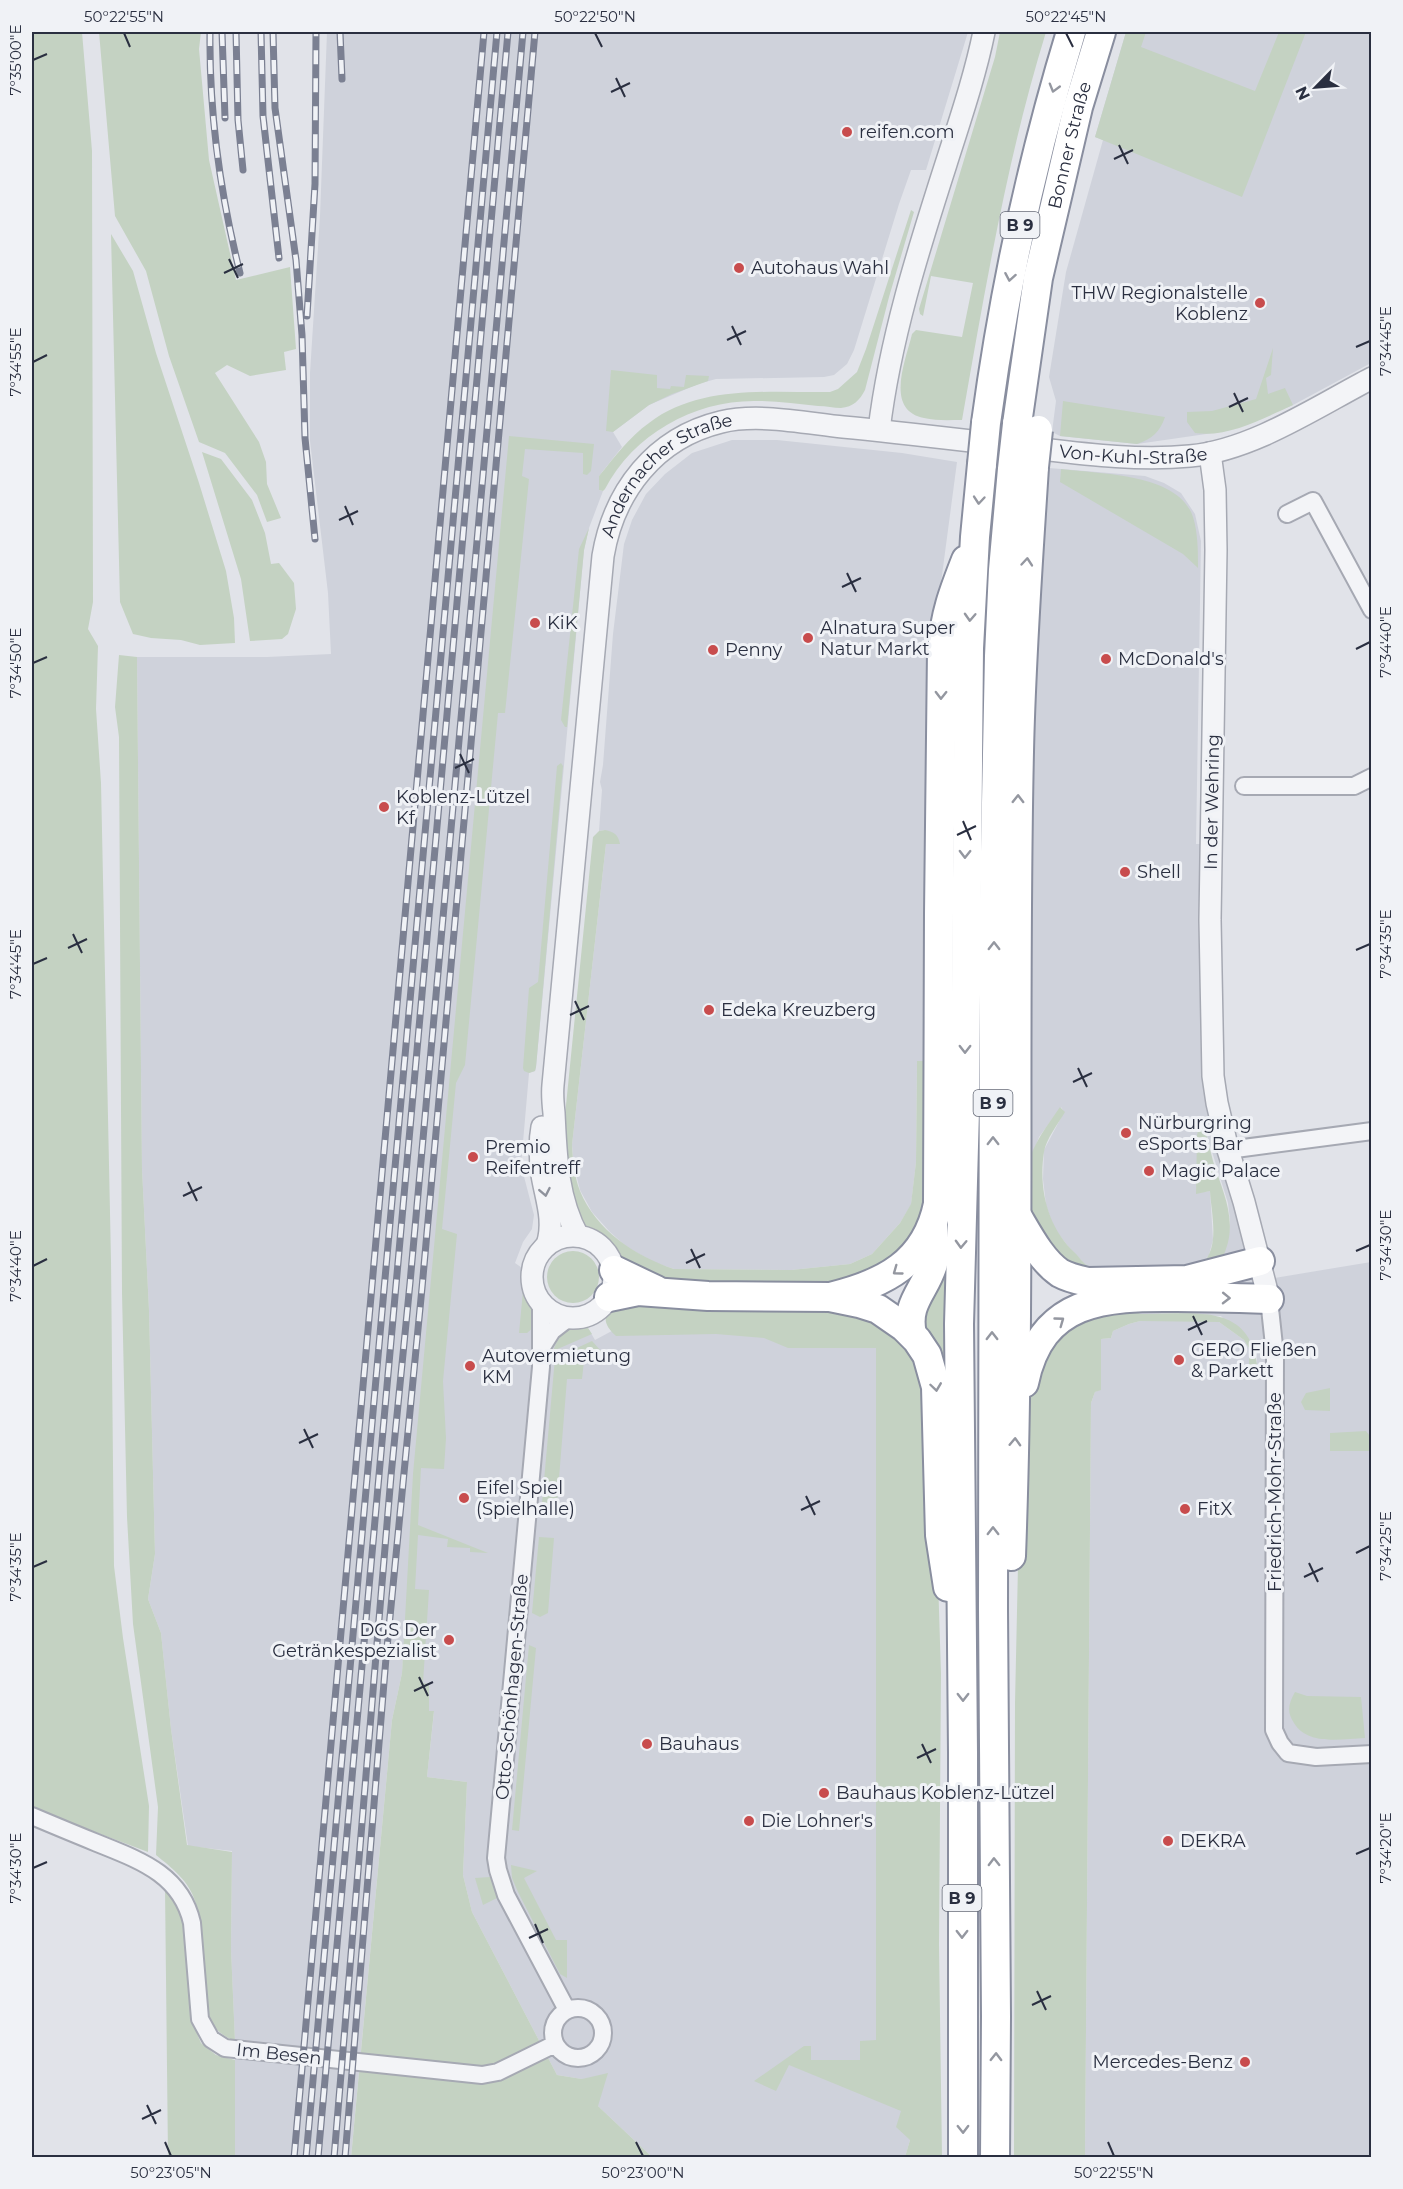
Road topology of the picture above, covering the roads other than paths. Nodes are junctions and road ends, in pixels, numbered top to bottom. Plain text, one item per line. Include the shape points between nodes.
1 (984, 32) edge
2 (1071, 32) edge
3 (1101, 32) edge
4 (1371, 378) edge
5 (879, 430) junction
6 (1210, 453) junction
7 (1023, 468) junction
8 (1287, 514) dead end
9 (975, 537) junction
10 (1371, 610) edge
11 (1371, 777) edge
12 (1244, 786) dead end
13 (552, 1094) junction
14 (1371, 1131) edge
15 (1228, 1150) junction
16 (1016, 1214) junction
17 (933, 1226) junction
18 (578, 1236) junction
19 (548, 1245) junction
20 (1260, 1261) junction
21 (611, 1283) junction
22 (830, 1297) junction
23 (1269, 1299) junction
24 (541, 1301) junction
25 (570, 1317) junction
26 (912, 1334) junction
27 (542, 1347) junction
28 (1016, 1408) junction
29 (962, 1638) junction
30 (994, 1736) junction
31 (1371, 1754) edge
32 (32, 1816) edge
33 (567, 2010) junction
34 (555, 2044) junction
35 (963, 2157) edge
36 (994, 2157) edge

1 - 5 street via 905,299 884,388
2 -> 9 highway, B 9, bridge via 1022,218 992,379
3 - 7 highway, Bonner Straße / B 9, bridge via 1078,106 1038,278 1030,332 1040,400 1028,427
4 - 6 street, Von-Kuhl-Straße via 1257,438
5 - 6 street, Von-Kuhl-Straße via 1100,455 1169,457
5 - 13 street, Andernacher Straße via 767,420 722,422 676,440 657,453 625,491 610,522 603,556
6 - 15 street, In der Wehring via 1216,550 1210,1004 1214,1085
16 -> 7 highway via 1019,762 1026,579
30 -> 7 highway, B 9 via 994,900 999,656
8 - 10 street via 1313,501
9 -> 17 highway via 950,599 942,651 939,1192
9 -> 29 highway, B 9 via 967,716 965,1110 959,1324
11 - 12 street, In der Wehring via 1353,786
13 - 18 street, Andernacher Straße via 557,1169 569,1218
13 -> 19 street, Andernacher Straße via 544,1114 540,1155 552,1228
14 - 15 street
15 - 20 street, Friedrich-Mohr-Straße
16 - 20 highway via 1053,1267 1066,1276 1088,1282 1187,1280
16 - 28 highway
17 -> 22 highway via 916,1253 892,1275
17 - 26 highway via 934,1257 912,1308
18 - 19 street
18 - 21 street via 601,1247 611,1261
19 - 24 street, Andernacher Straße via 537,1257 533,1272 534,1287
20 - 23 street, Friedrich-Mohr-Straße
21 - 22 highway via 638,1291 708,1296
21 - 25 street via 604,1304 590,1314
22 - 26 highway via 878,1309
28 -> 23 highway via 1036,1346 1054,1324 1079,1308 1104,1299 1133,1296
23 - 31 street, Friedrich-Mohr-Straße via 1275,1355 1274,1730 1288,1753 1316,1757
24 - 25 street via 557,1314
24 - 27 street, Otto-Schönhagen-Straße
25 - 27 street via 552,1331
26 -> 29 highway via 927,1355 936,1387 940,1535 945,1577
27 - 33 street, Otto-Schönhagen-Straße via 496,1858 508,1901
30 -> 28 highway via 1006,1690
29 -> 35 highway, B 9
36 -> 30 highway, B 9
32 - 34 street, Im Besen via 143,1863 174,1885 189,1909 192,1923 200,2019 211,2039 225,2048 482,2075 498,2072
33 - 34 street via 554,2025
33 - 34 street via 579,2008 597,2017 603,2030 601,2041 594,2052 582,2058 564,2054

